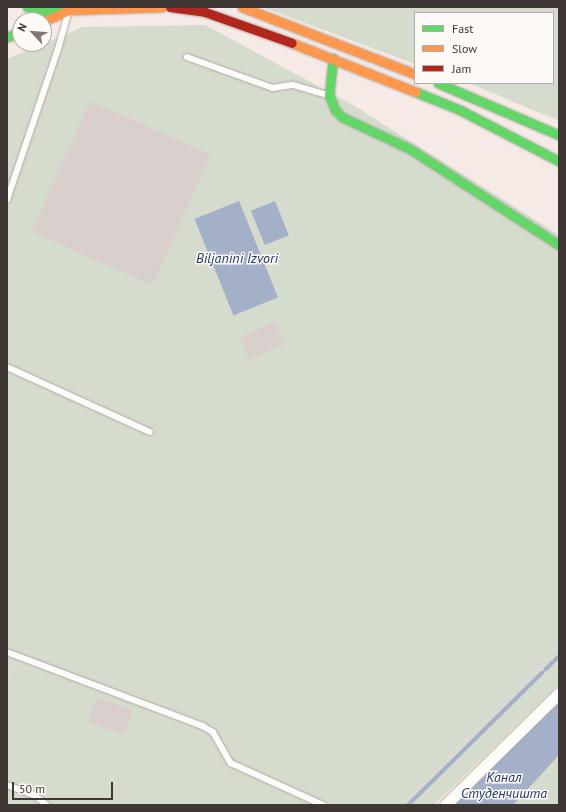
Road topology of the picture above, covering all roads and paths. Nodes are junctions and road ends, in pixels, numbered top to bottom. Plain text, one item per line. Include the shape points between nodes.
1 (27, 7) edge
2 (162, 7) edge
3 (170, 7) edge
4 (242, 7) edge
5 (70, 8) edge
6 (52, 17) edge
7 (187, 57) dead end
8 (333, 58) junction
9 (414, 74) edge
10 (440, 84) edge
11 (329, 95) junction
12 (559, 135) edge
13 (559, 161) edge
14 (7, 200) edge
15 (559, 245) edge
16 (7, 367) edge
17 (150, 432) dead end
18 (559, 646) edge
19 (7, 652) edge
20 (17, 657) junction
21 (539, 666) junction
22 (7, 678) edge
23 (559, 685) edge
24 (559, 693) edge
25 (7, 785) edge
26 (47, 805) edge
27 (324, 805) edge
28 (400, 805) edge
29 (445, 805) edge

1 - 5 main road via 47,12
2 - 5 main road
3 - 8 main road via 205,12 231,20
4 - 9 main road
5 - 6 main road
5 - 14 lane
7 - 11 lane via 273,88 293,85
8 - 11 main road
8 - 13 main road via 460,110
10 - 12 main road
11 - 15 main road via 333,107 342,117 410,148
16 - 17 lane
18 - 21 path
19 - 20 lane
20 - 22 path
20 - 27 lane via 203,726 213,732 231,764
21 - 23 path
21 - 28 path
24 - 29 street
25 - 26 lane via 35,795

